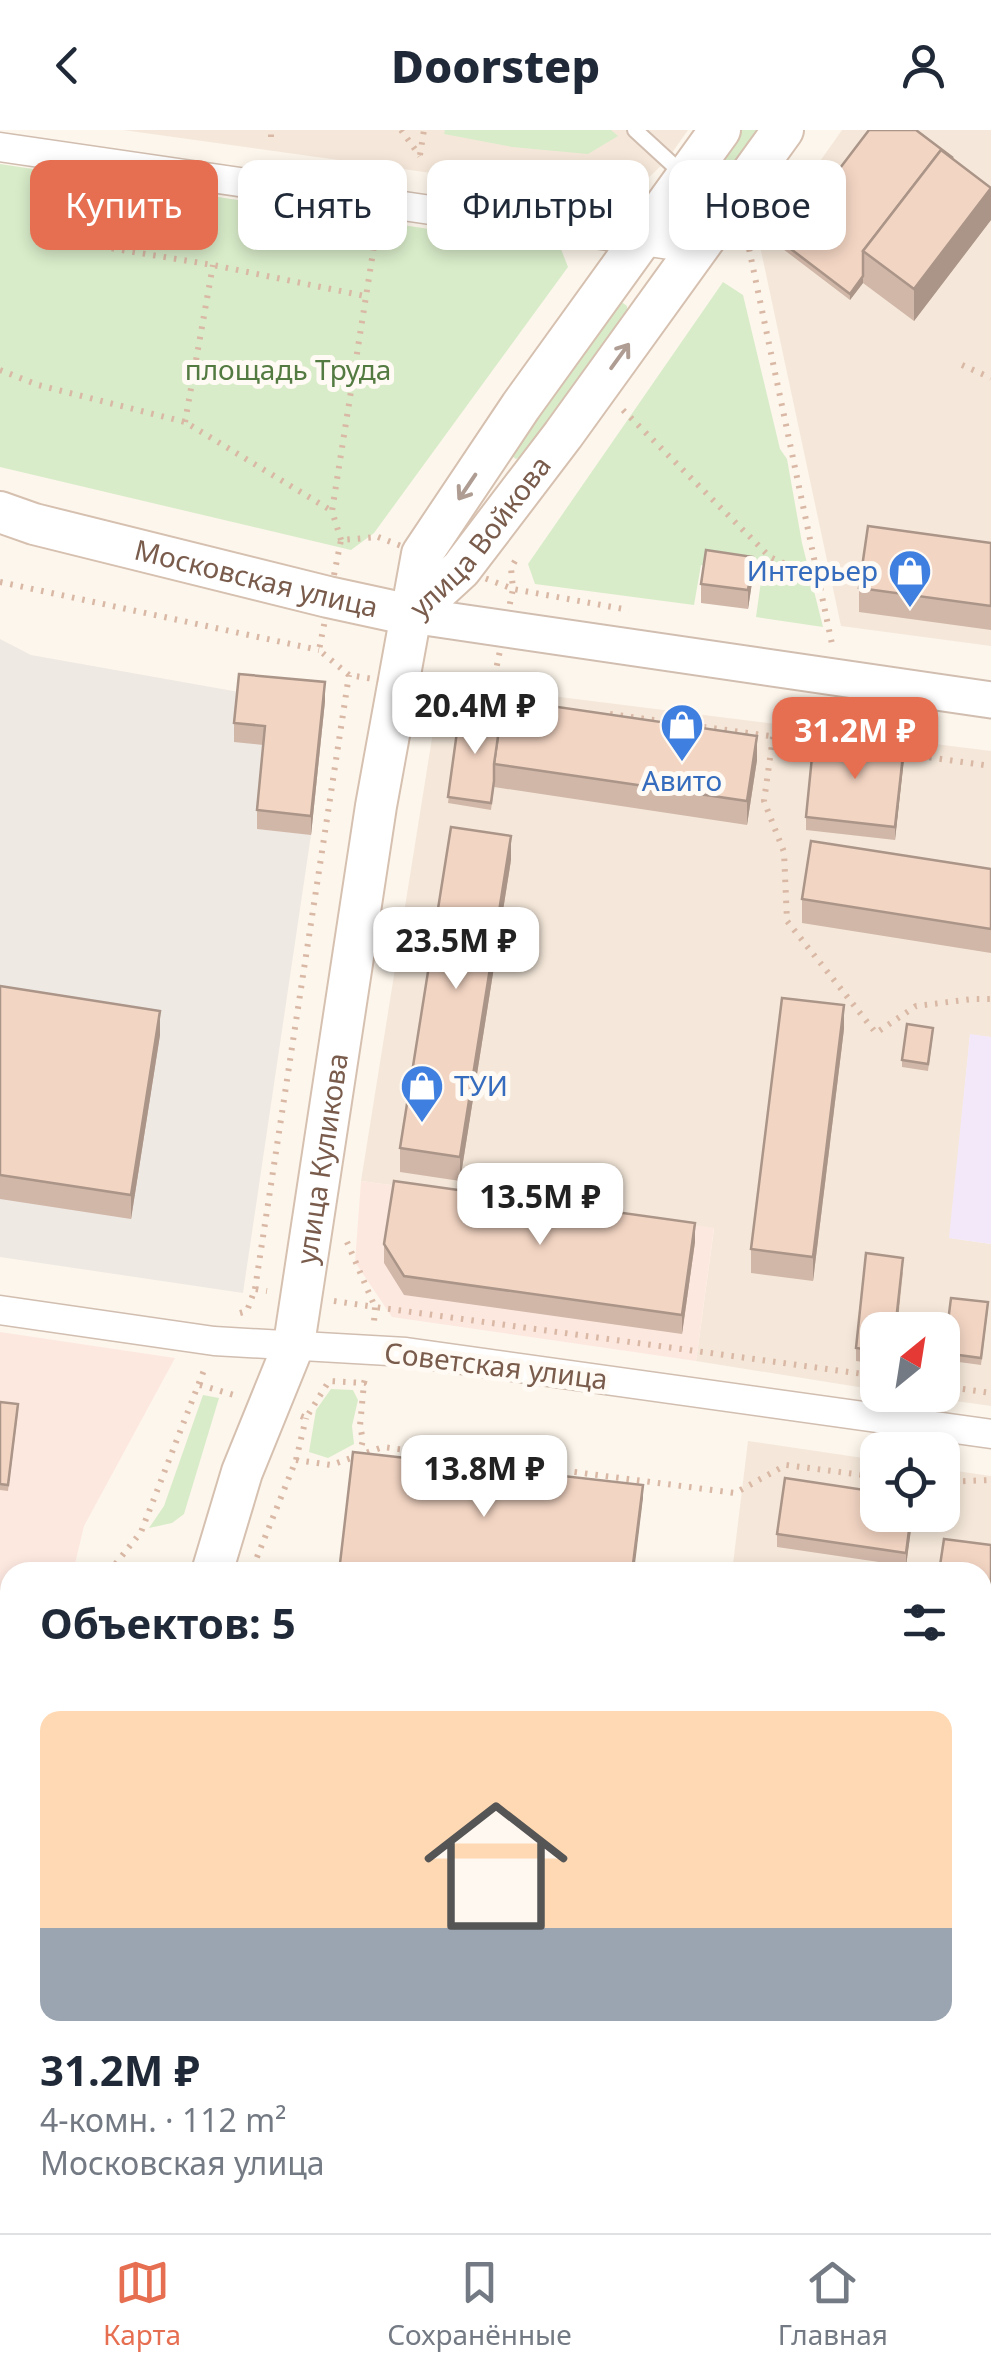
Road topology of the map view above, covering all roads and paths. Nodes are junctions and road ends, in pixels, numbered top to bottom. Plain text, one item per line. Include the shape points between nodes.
1 (401, 130) edge
2 (424, 130) edge
3 (636, 130) edge
4 (720, 130) edge
5 (783, 130) edge
6 (0, 147) edge
7 (699, 160) edge
8 (768, 160) edge
9 (669, 162) edge
10 (238, 181) edge
11 (669, 202) edge
12 (649, 230) edge
13 (116, 250) edge
14 (373, 250) edge
15 (634, 250) edge
16 (696, 250) edge
17 (741, 250) edge
18 (213, 265) junction
19 (365, 296) junction
20 (962, 365) dead end
21 (0, 370) edge
22 (991, 378) edge
23 (622, 409) dead end
24 (184, 422) junction
25 (332, 511) junction
26 (0, 512) edge
27 (341, 540) dead end
28 (818, 579) junction
29 (0, 582) edge
30 (328, 597) junction
31 (412, 615) junction
32 (832, 644) dead end
33 (319, 650) junction
34 (350, 675) junction
35 (397, 684) junction
36 (991, 700) edge
37 (603, 713) edge
38 (773, 736) junction
39 (828, 744) edge
40 (882, 751) edge
41 (991, 766) edge
42 (991, 1000) edge
43 (340, 1228) dead end
44 (255, 1289) junction
45 (302, 1298) junction
46 (375, 1306) junction
47 (0, 1310) edge
48 (214, 1341) junction
49 (294, 1344) junction
50 (860, 1373) edge
51 (364, 1383) dead end
52 (960, 1389) edge
53 (991, 1393) edge
54 (306, 1418) dead end
55 (991, 1434) edge
56 (359, 1456) junction
57 (296, 1460) junction
58 (860, 1475) edge
59 (991, 1480) edge
60 (960, 1481) edge
61 (117, 1562) edge
62 (215, 1562) edge
63 (255, 1562) edge

1 - 2 path via 420,156
3 - 9 lane
4 - 7 main road, улица Войкова
5 - 8 main road, улица Войкова
6 - 10 street
11 - 12 main road, улица Войкова
13 - 18 path
14 - 19 path
15 -> 31 main road, улица Войкова via 422,554
31 -> 16 main road, улица Войкова via 461,570
17 - 28 path
18 - 19 path
18 - 24 path
19 - 25 path
20 - 22 path
21 - 24 path
23 - 28 path via 770,558
24 - 25 path
25 - 27 path
26 - 30 main road, Московская улица
28 - 32 path
29 - 33 path
30 - 31 main road, Московская улица
30 - 33 path
31 - 35 main road, улица Куликова
31 - 36 street, Московская улица
33 - 34 path
34 - 35 path
34 - 44 path
35 - 45 main road, улица Куликова
37 - 38 path
38 - 39 path
38 - 42 path via 764,802 784,852 787,921 876,1033 916,1006
40 - 41 path
43 - 46 path
44 - 45 path
44 - 48 path via 248,1311 225,1317
45 - 46 path
45 - 49 main road, улица Куликова
46 - 50 path
47 - 48 street, Советская улица
48 - 49 street, Советская улица
48 - 61 path via 141,1532
49 - 55 street, Советская улица via 406,1352
49 - 62 main road, улица Куликова via 242,1472
51 - 56 path
52 - 53 path
54 - 57 path
56 - 57 path via 331,1465
56 - 58 path via 383,1447 736,1492 786,1465
57 - 63 path
59 - 60 path

